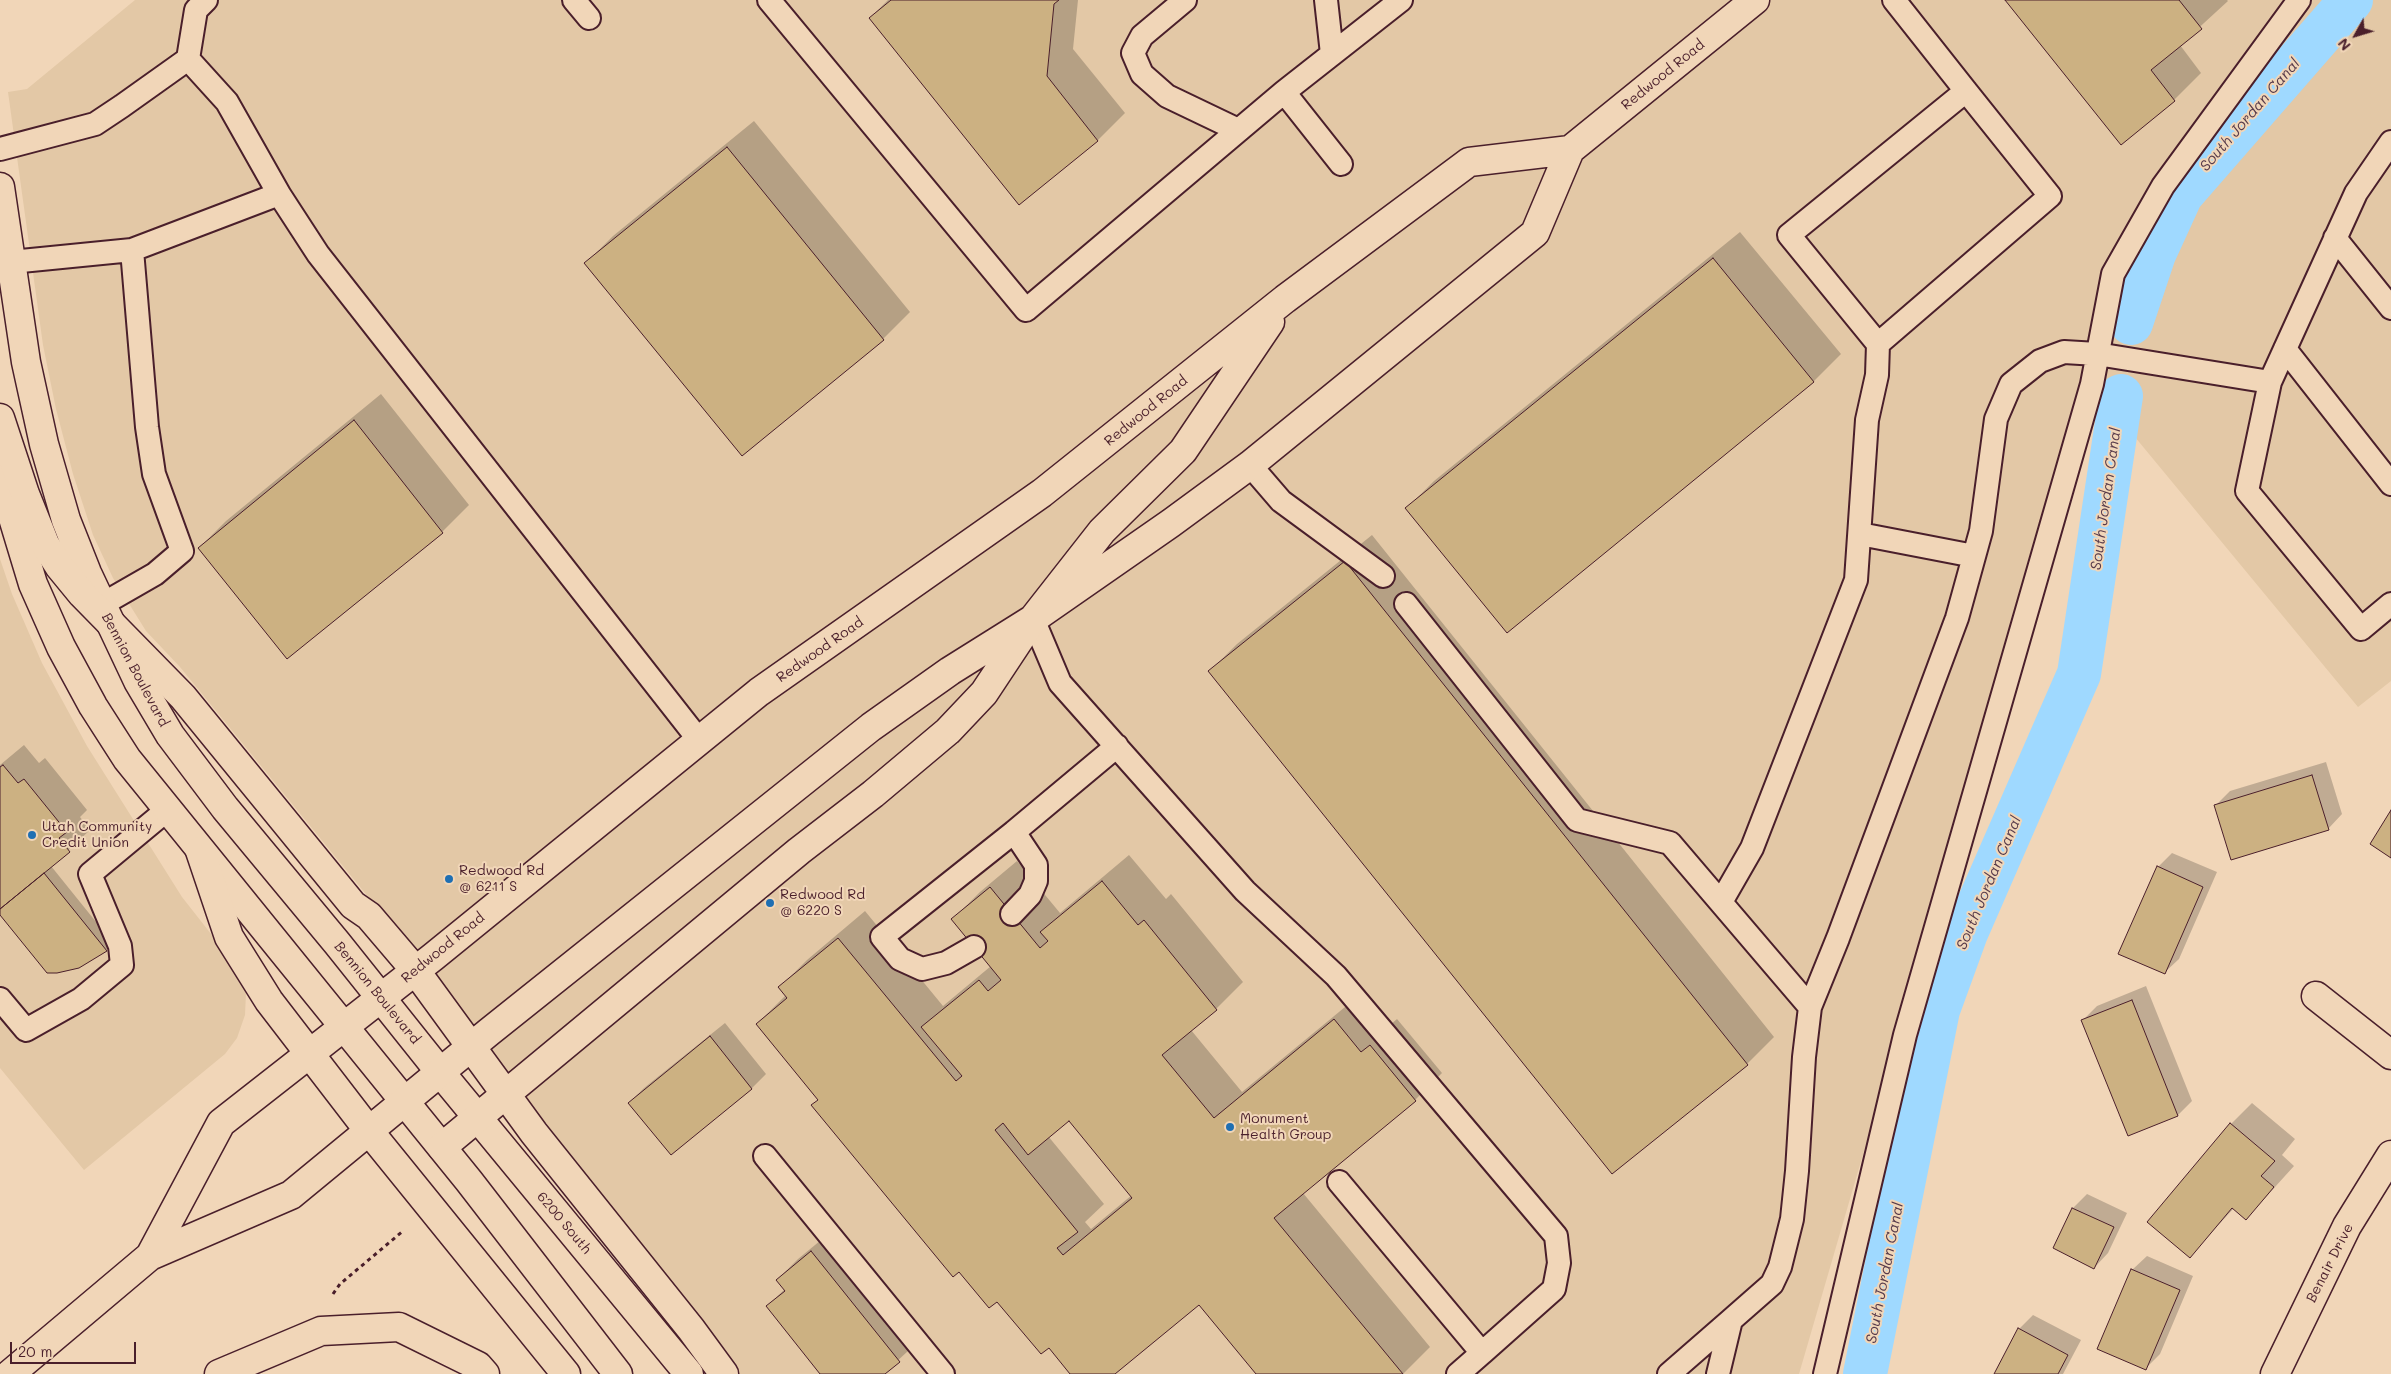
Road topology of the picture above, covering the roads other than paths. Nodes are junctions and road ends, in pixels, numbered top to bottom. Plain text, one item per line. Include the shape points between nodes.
1 (206, 0) edge
2 (574, 0) edge
3 (769, 0) edge
4 (1185, 0) edge
5 (1326, 0) edge
6 (1401, 0) edge
7 (1756, 0) edge
8 (1894, 0) edge
9 (2299, 0) edge
10 (589, 18) dead end
11 (1332, 54) junction
12 (188, 59) junction
13 (1966, 91) junction
14 (1284, 92) junction
15 (1238, 130) junction
16 (2391, 142) edge
17 (0, 149) edge
18 (1570, 150) junction
19 (1341, 164) dead end
20 (0, 187) edge
21 (279, 194) junction
22 (2335, 238) junction
23 (132, 250) junction
24 (11, 262) junction
25 (1286, 299) junction
26 (2391, 308) edge
27 (1878, 344) junction
28 (2285, 349) junction
29 (2097, 354) junction
30 (2270, 382) junction
31 (0, 418) edge
32 (1250, 465) junction
33 (0, 475) edge
34 (2391, 484) edge
35 (1860, 534) junction
36 (1974, 556) junction
37 (1383, 576) dead end
38 (1406, 604) dead end
39 (2391, 604) edge
40 (107, 615) junction
41 (1033, 620) junction
42 (699, 740) junction
43 (1118, 746) junction
44 (167, 810) junction
45 (1014, 832) junction
46 (200, 851) junction
47 (1721, 902) junction
48 (1012, 914) dead end
49 (974, 947) dead end
50 (415, 970) junction
51 (2316, 996) dead end
52 (381, 997) junction
53 (0, 999) edge
54 (1810, 1008) junction
55 (344, 1026) junction
56 (472, 1046) junction
57 (309, 1055) junction
58 (2391, 1055) edge
59 (440, 1072) junction
60 (505, 1094) junction
61 (405, 1101) junction
62 (478, 1117) junction
63 (369, 1131) junction
64 (442, 1147) junction
65 (2391, 1155) edge
66 (765, 1156) dead end
67 (1338, 1182) dead end
68 (150, 1256) junction
69 (1731, 1320) junction
70 (1482, 1353) junction
71 (10, 1374) edge
72 (220, 1374) edge
73 (485, 1374) edge
74 (566, 1374) edge
75 (618, 1374) edge
76 (689, 1374) edge
77 (724, 1374) edge
78 (943, 1374) edge
79 (1458, 1374) edge
80 (1669, 1374) edge
81 (1718, 1374) edge
82 (1825, 1374) edge
83 (2275, 1374) edge

1 - 12 lane via 196,10
2 - 10 lane
3 - 15 lane via 1026,310
4 - 15 lane via 1142,36 1133,53 1142,74 1167,96
5 - 11 lane
6 - 11 lane
7 - 18 main road, Redwood Road
8 - 13 lane
9 - 29 lane via 2163,186 2113,274
11 - 14 lane
12 - 17 lane via 95,124
12 - 21 lane via 227,102
13 - 27 lane via 2050,196
13 - 27 lane via 1789,235
14 - 15 lane
14 - 19 lane
16 - 22 lane via 2356,194
18 - 25 main road, Redwood Road via 1469,162
18 - 32 main road, Redwood Road via 1535,233
20 - 24 main road, Bennion Boulevard
21 - 23 lane
21 - 42 lane via 318,254
22 - 26 lane
22 - 28 lane
23 - 24 lane
23 - 40 lane via 154,474 182,552
24 - 40 main road, Bennion Boulevard via 26,362 44,444 66,520
25 - 41 main road via 1183,451 1102,531
25 - 42 main road, Redwood Road via 1042,493 759,692
27 - 35 lane via 1877,375 1867,420
28 - 30 lane
28 - 34 lane
29 - 30 lane
29 - 36 lane via 2064,352 2040,361 2011,384 1996,419 1981,531
29 - 82 lane via 2092,384 1906,1035
30 - 39 lane via 2247,492 2361,629
31 - 40 main road via 45,544 82,594
32 - 37 lane via 1281,501
32 - 41 main road, Redwood Road
33 - 44 main road via 33,584 61,648 92,706 127,759
35 - 36 lane
35 - 47 lane via 1856,580 1752,848
36 - 54 lane via 1957,618
38 - 47 lane via 1577,820 1670,843
40 - 50 main road via 183,697 353,905 369,916
40 - 52 main road, Bennion Boulevard via 138,681 170,735 225,808
41 - 43 lane via 1060,683
41 - 56 main road, Redwood Road via 950,671 871,726
41 - 60 main road via 984,693 948,731
42 - 50 main road, Redwood Road
43 - 45 lane
43 - 70 lane via 1245,891 1336,976 1556,1236 1559,1263 1554,1288
44 - 46 main road
44 - 53 lane via 90,874 120,946 122,965 81,999 26,1030
45 - 48 lane via 1036,865 1036,880 1030,895
45 - 49 lane via 882,937 900,959 922,970 946,963
46 - 55 main road
46 - 57 main road via 229,937 269,1001
47 - 54 lane
50 - 52 main road, Redwood Road
50 - 56 main road
51 - 58 main road
52 - 55 main road, Redwood Road
52 - 59 main road, Bennion Boulevard
54 - 69 lane via 1798,1170 1780,1267 1772,1284
55 - 57 main road, Redwood Road
55 - 61 main road
56 - 59 main road, Redwood Road
56 - 60 main road
57 - 63 main road
57 - 68 main road, Redwood Road via 221,1123
59 - 61 main road, Redwood Road
59 - 62 main road, 6200 South
60 - 62 main road
60 - 77 main road
61 - 63 main road, Redwood Road
61 - 64 main road
62 - 64 main road
62 - 76 main road, 6200 South
63 - 68 main road, Redwood Road via 292,1195
63 - 74 main road
64 - 75 main road
65 - 83 main road, Benair Drive via 2347,1226
66 - 78 lane
67 - 70 lane
68 - 71 main road, Redwood Road
69 - 80 lane
69 - 81 lane
70 - 79 lane
72 - 73 main road via 321,1331 399,1327 478,1366

